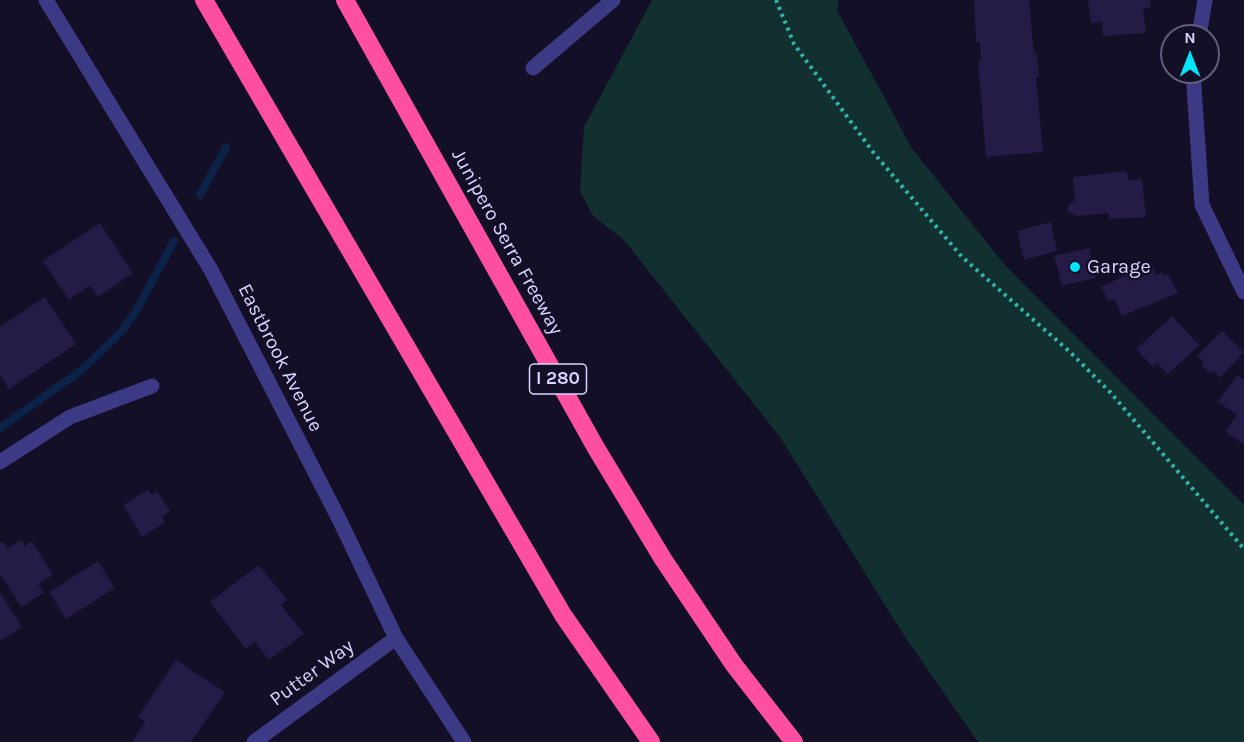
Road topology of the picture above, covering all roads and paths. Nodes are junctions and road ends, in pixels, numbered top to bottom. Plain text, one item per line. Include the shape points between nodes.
1 (46, 0) edge
2 (204, 0) edge
3 (345, 0) edge
4 (613, 0) edge
5 (776, 0) edge
6 (1205, 0) edge
7 (1201, 24) edge
8 (533, 68) dead end
9 (1194, 84) edge
10 (1244, 292) edge
11 (152, 386) dead end
12 (0, 462) edge
13 (1244, 549) edge
14 (396, 638) junction
15 (254, 742) edge
16 (464, 742) edge
17 (651, 742) edge
18 (794, 742) edge

1 - 14 street, Eastbrook Avenue via 211,270
2 - 17 highway via 562,615
3 - 18 highway, Junipero Serra Freeway / I 280 via 596,448 657,549 734,665
4 - 8 street
5 - 13 path via 794,44 873,152 955,248 1110,392
6 - 7 street
9 - 10 street via 1202,205
11 - 12 street via 70,417
14 - 15 street, Putter Way
14 - 16 street, Eastbrook Avenue

